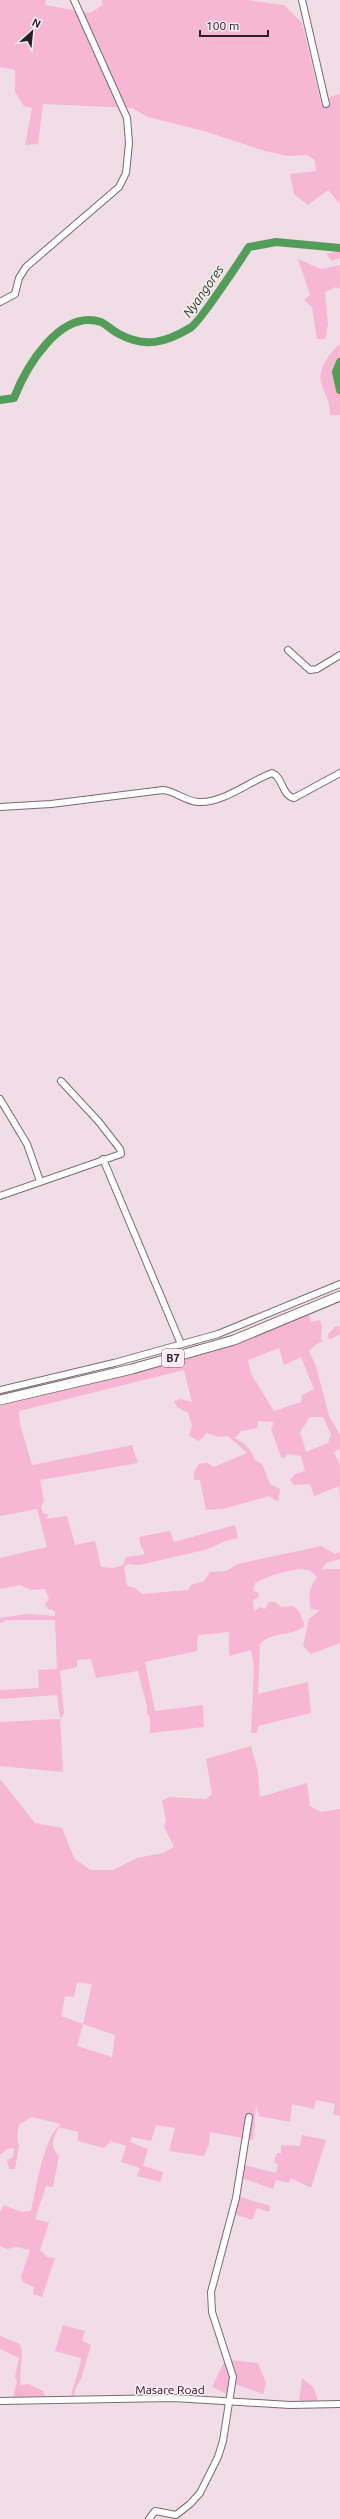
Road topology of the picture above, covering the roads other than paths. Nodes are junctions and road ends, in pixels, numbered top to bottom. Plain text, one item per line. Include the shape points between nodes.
1 (74, 0) edge
2 (302, 0) edge
3 (326, 104) dead end
4 (0, 302) edge
5 (288, 650) dead end
6 (340, 654) edge
7 (340, 773) edge
8 (0, 807) edge
9 (61, 1081) dead end
10 (0, 1098) edge
11 (103, 1159) junction
12 (40, 1181) junction
13 (0, 1196) edge
14 (340, 1284) edge
15 (340, 1296) edge
16 (286, 1307) junction
17 (290, 1317) junction
18 (181, 1344) junction
19 (0, 1390) edge
20 (0, 1400) edge
21 (249, 2117) dead end
22 (0, 2401) edge
23 (228, 2402) junction
24 (340, 2404) edge
25 (149, 2519) edge

1 - 4 street via 127,118 129,143 126,174 119,187 26,267 19,278 15,294
2 - 3 street
5 - 6 street via 310,670
7 - 8 street via 294,798 287,794 272,773 243,788 203,802 163,790 51,804
9 - 11 street via 120,1149 120,1154
10 - 12 street via 27,1144
11 - 12 street
11 - 18 street
12 - 13 street
14 - 16 street
15 - 17 highway, B7
16 - 17 street
16 - 18 street via 218,1334
17 - 20 highway, B7 via 234,1340 187,1354
18 - 19 street
21 - 23 street via 236,2198 211,2292 212,2312 233,2374
22 - 23 street, Masare Road via 173,2398
23 - 24 street, Masare Road
23 - 25 street via 218,2457 200,2493 176,2515 155,2511

